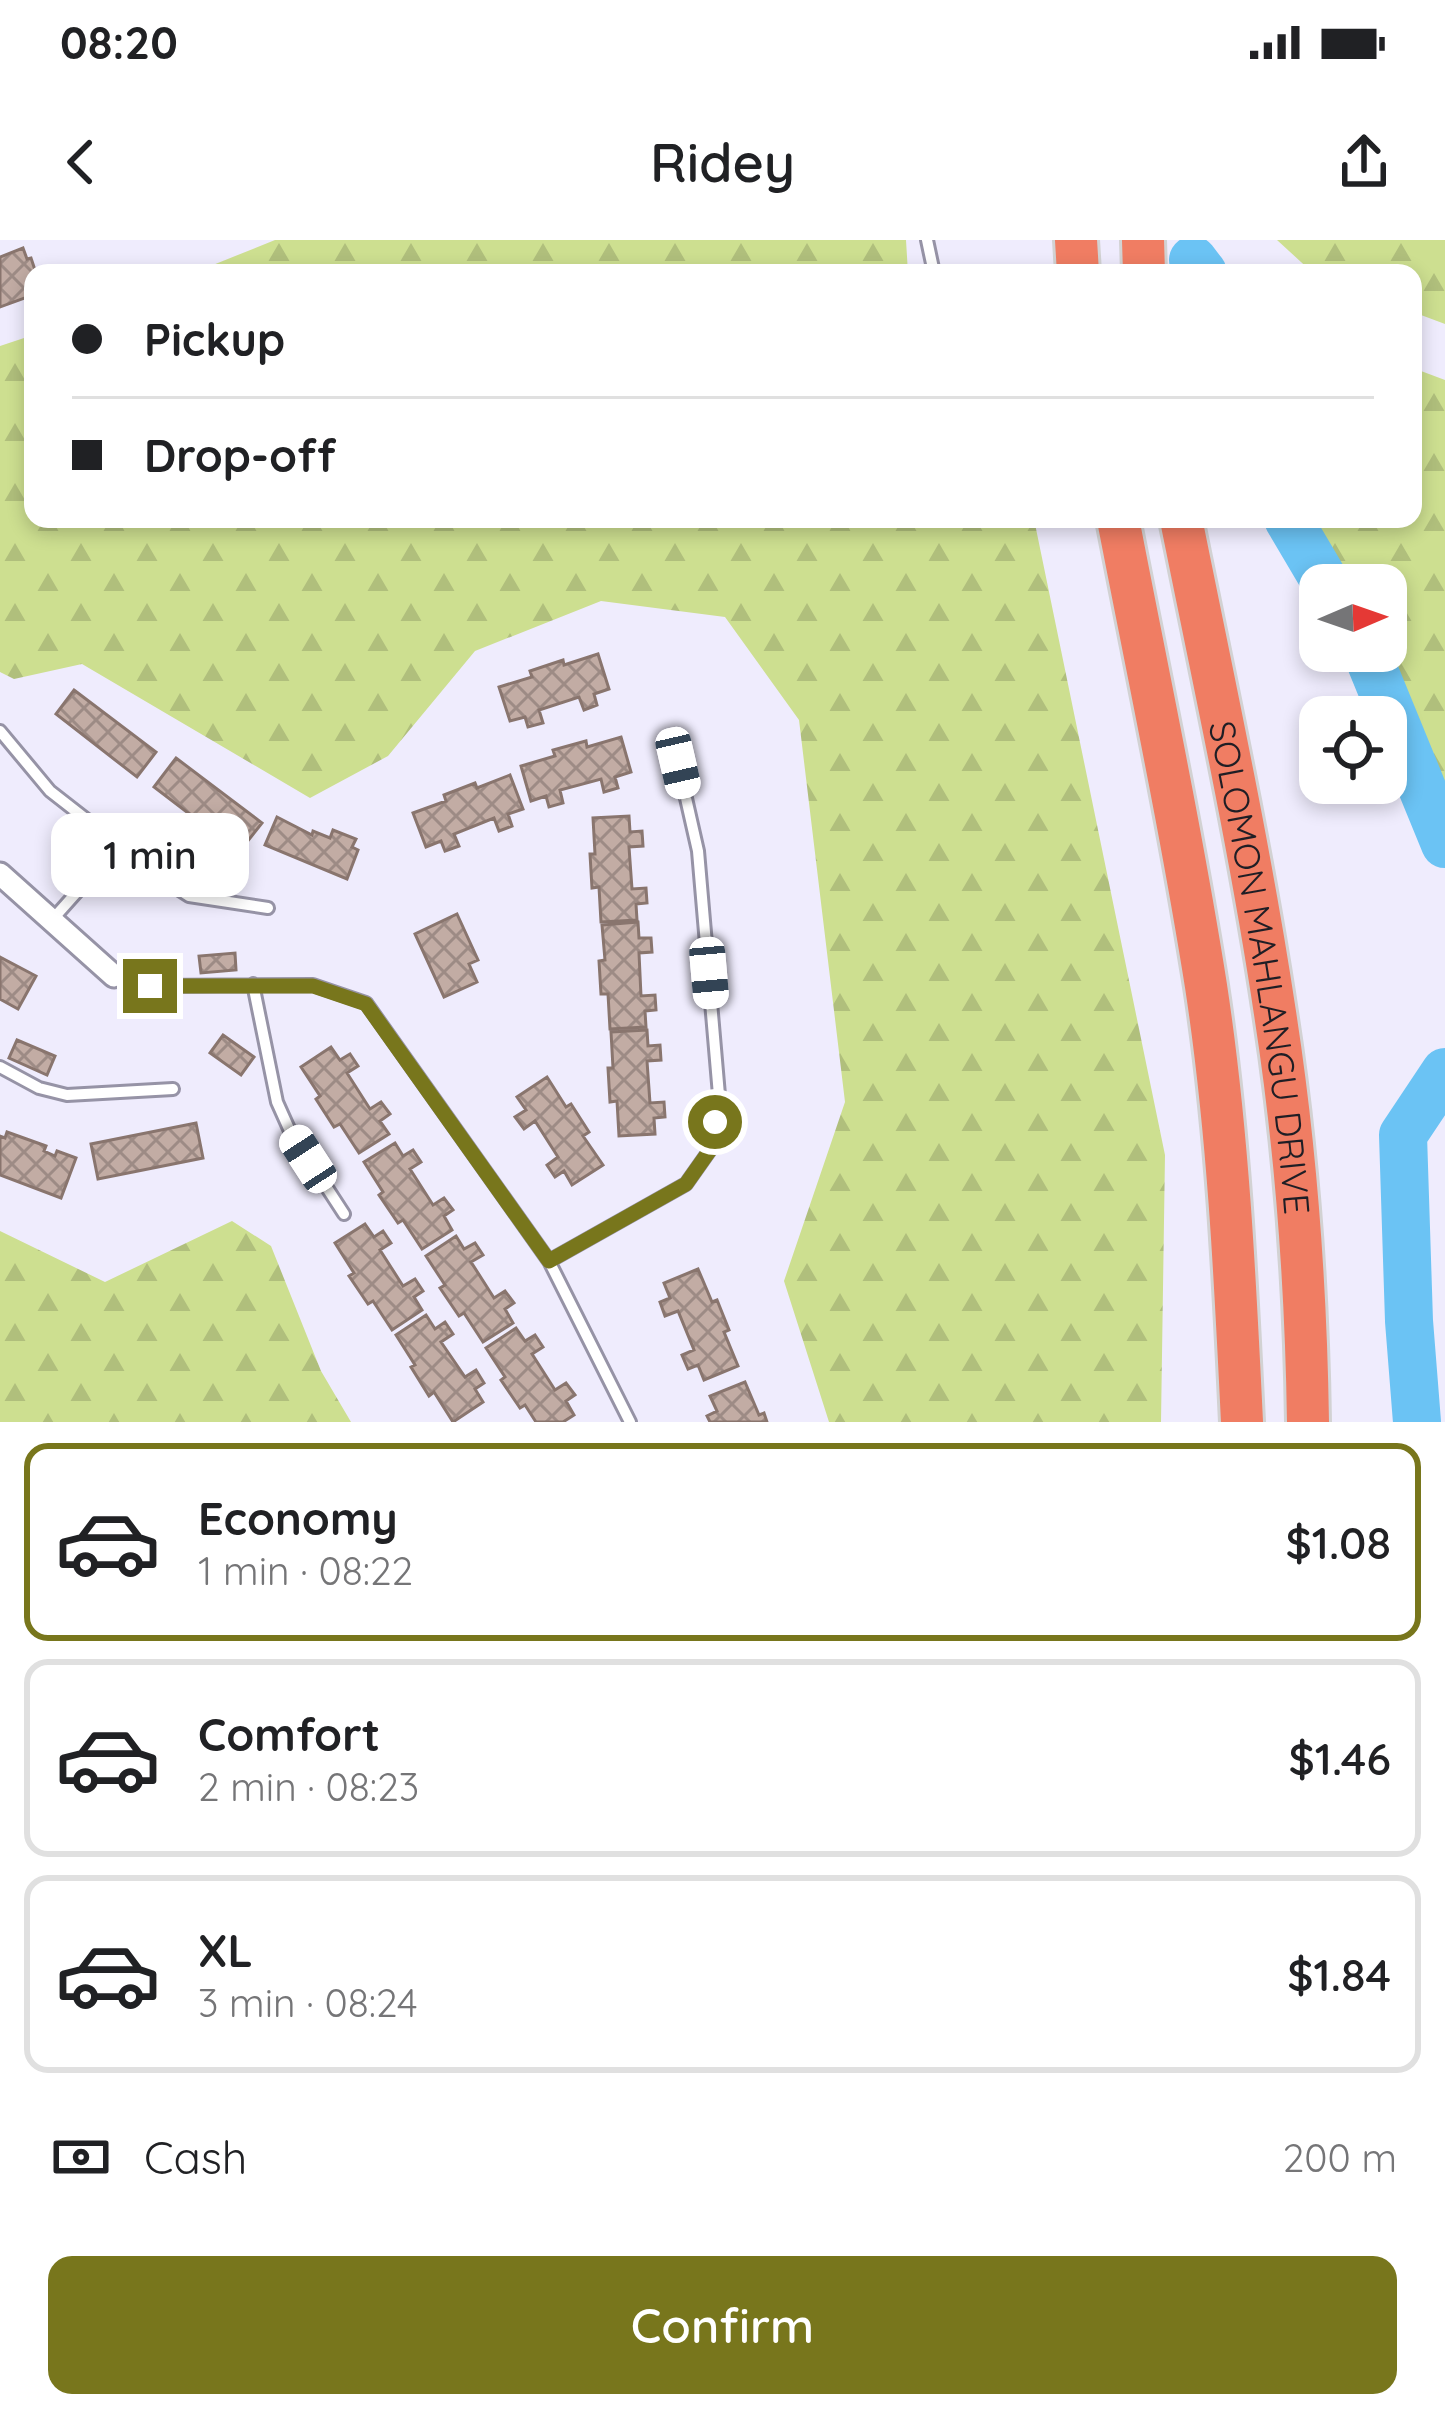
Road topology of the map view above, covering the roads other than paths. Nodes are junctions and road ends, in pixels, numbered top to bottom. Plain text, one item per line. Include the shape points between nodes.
1 (1120, 528) edge
2 (1183, 528) edge
3 (0, 731) edge
4 (678, 763) dead end
5 (118, 846) junction
6 (0, 874) edge
7 (268, 908) dead end
8 (51, 921) junction
9 (114, 976) joint
10 (253, 984) junction
11 (0, 1067) edge
12 (172, 1089) dead end
13 (344, 1214) dead end
14 (549, 1261) junction
15 (630, 1422) edge
16 (1242, 1422) edge
17 (1308, 1422) edge

1 - 16 highway, SOLOMON MAHLANGU DRIVE via 1206,990
2 - 17 highway, SOLOMON MAHLANGU DRIVE via 1276,1017 1302,1256
3 - 5 lane via 50,791
4 - 14 lane via 698,851 719,1094 710,1150 686,1184
5 - 7 lane via 189,896
5 - 8 lane
6 - 8 street
8 - 9 street
9 - 10 lane via 150,986
10 - 13 lane via 277,1102
10 - 14 lane via 313,986 366,1004
11 - 12 lane via 68,1095
14 - 15 lane

